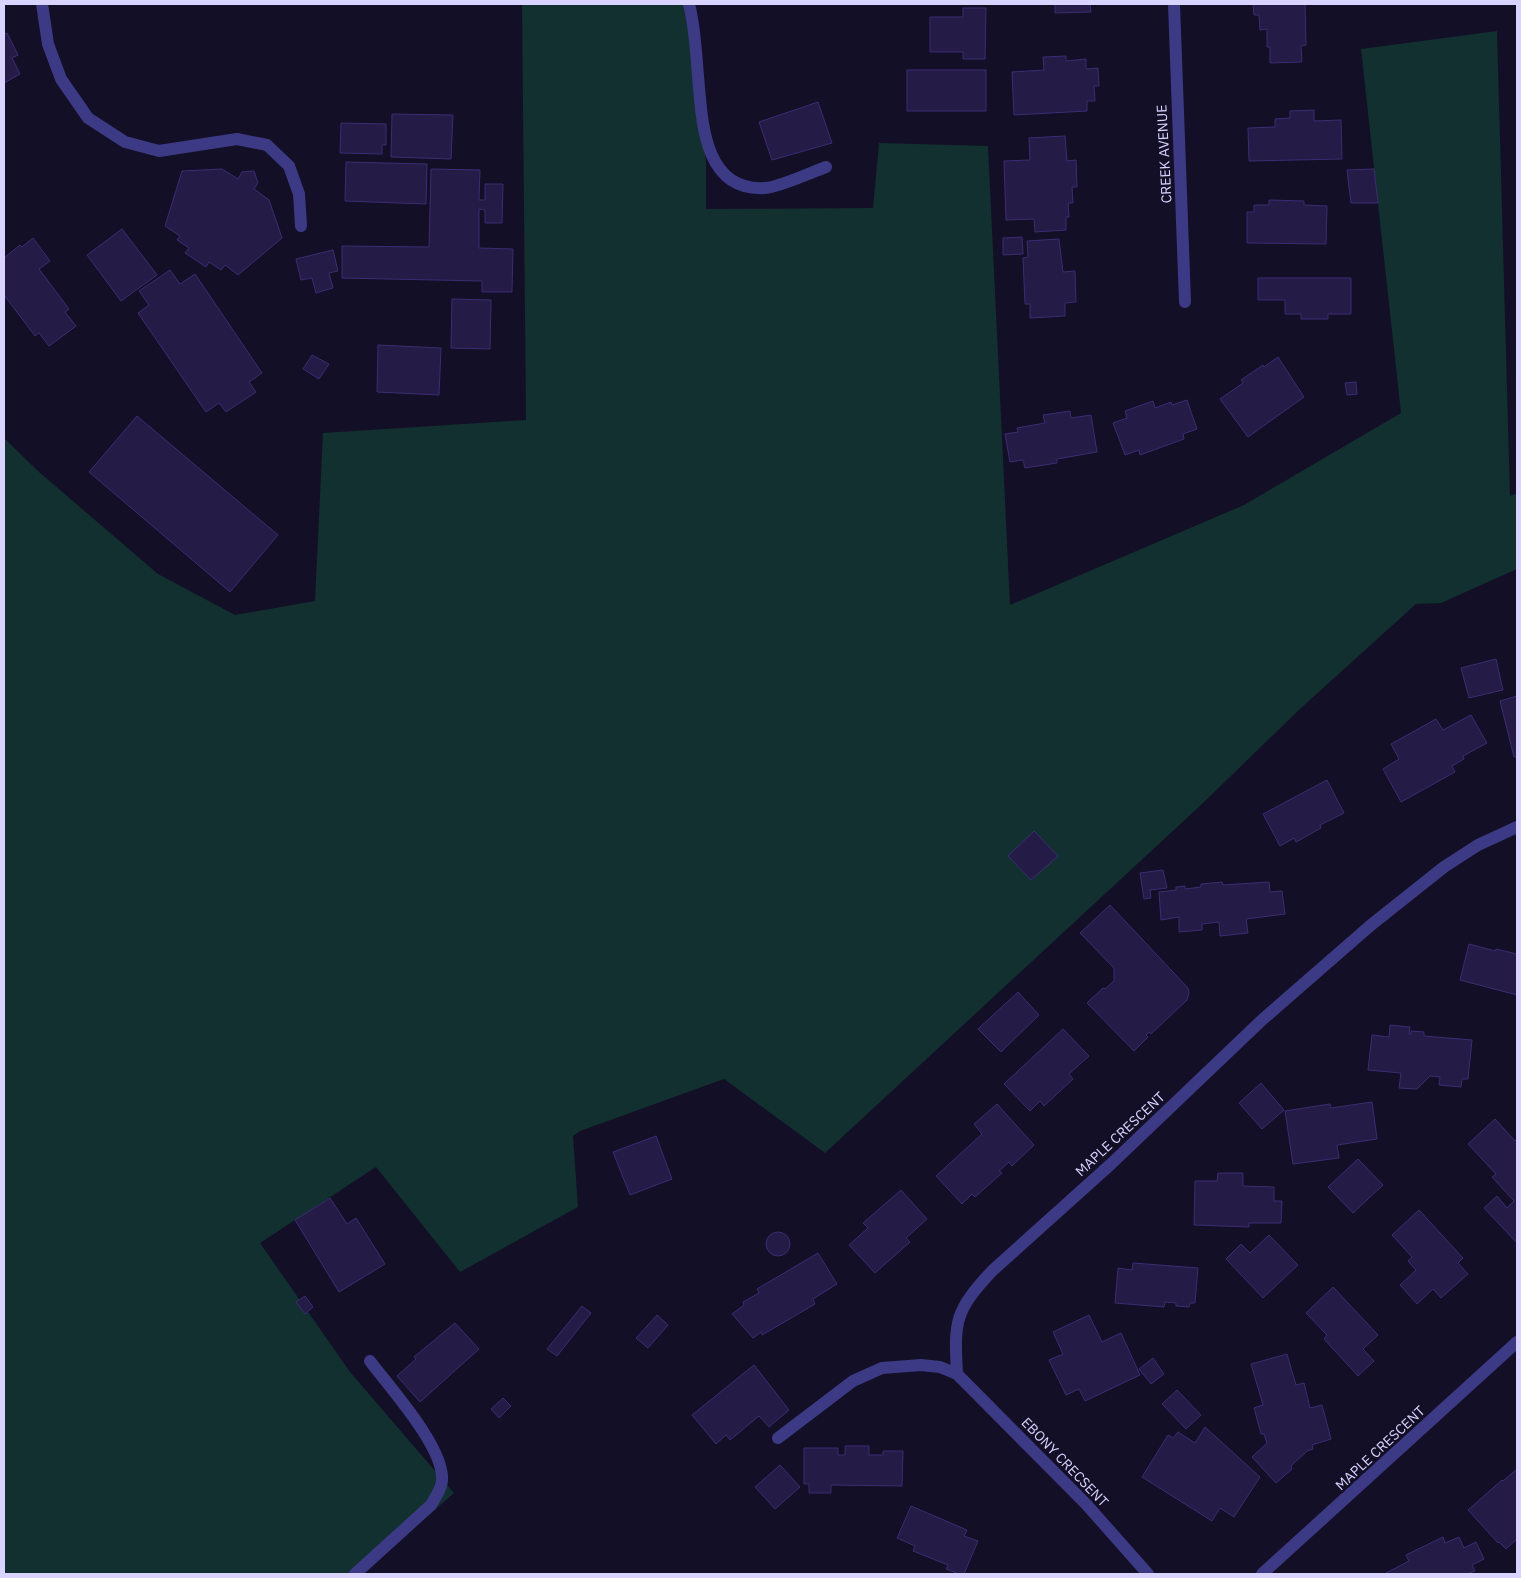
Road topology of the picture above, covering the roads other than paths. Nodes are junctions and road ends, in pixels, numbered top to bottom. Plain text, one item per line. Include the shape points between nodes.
1 (42, 4) edge
2 (689, 4) edge
3 (1174, 4) edge
4 (826, 166) dead end
5 (301, 226) dead end
6 (1185, 302) dead end
7 (1517, 827) edge
8 (1517, 1342) edge
9 (370, 1361) dead end
10 (957, 1374) junction
11 (778, 1438) dead end
12 (355, 1574) edge
13 (1148, 1574) edge
14 (1262, 1574) edge

1 - 5 street via 48,44 61,79 88,118 125,142 159,151 237,138 267,145 289,166 299,194
2 - 4 street via 702,121 709,152 716,165 730,181 746,188 767,188
3 - 6 street, CREEK AVENUE
7 - 10 street, MAPLE CRESCENT via 1478,845 1444,867 1371,925 1262,1020 1111,1164 992,1271 964,1304 957,1322
8 - 14 street, MAPLE CRESCENT
9 - 12 street via 425,1434 437,1456 442,1480 430,1505
10 - 11 street via 940,1367 921,1365 882,1368 854,1381
10 - 13 street, EBONY CRECSENT via 1086,1504

